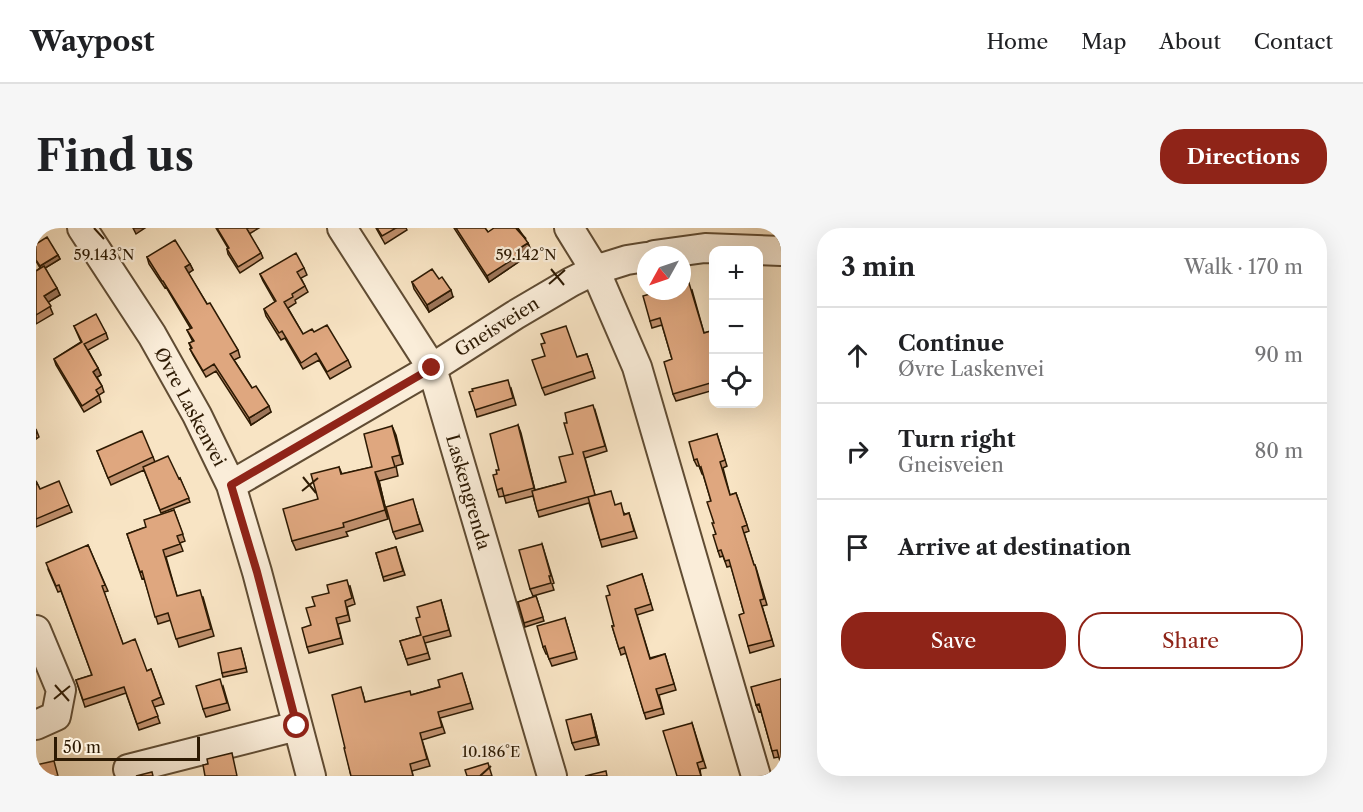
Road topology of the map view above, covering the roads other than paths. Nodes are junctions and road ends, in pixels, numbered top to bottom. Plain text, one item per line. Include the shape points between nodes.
1 (82, 228) edge
2 (342, 228) edge
3 (569, 228) edge
4 (701, 238) edge
5 (679, 246) edge
6 (781, 251) edge
7 (637, 258) edge
8 (596, 270) junction
9 (432, 368) junction
10 (231, 485) junction
11 (36, 630) edge
12 (36, 725) edge
13 (297, 726) junction
14 (128, 769) dead end
15 (311, 776) edge
16 (552, 776) edge
17 (756, 776) edge

1 - 10 street, Øvre Laskenvei via 152,335 198,415
2 - 9 street, Laskengrenda
3 - 8 street
4 - 5 street
4 - 6 street
7 - 8 street, Gneisveien
8 - 9 street, Gneisveien
8 - 17 street via 637,368
9 - 10 street, Gneisveien
9 - 16 street, Laskengrenda
10 - 13 street, Øvre Laskenvei
11 - 12 street via 61,690 56,716
13 - 14 street
13 - 15 street, Øvre Laskenvei

